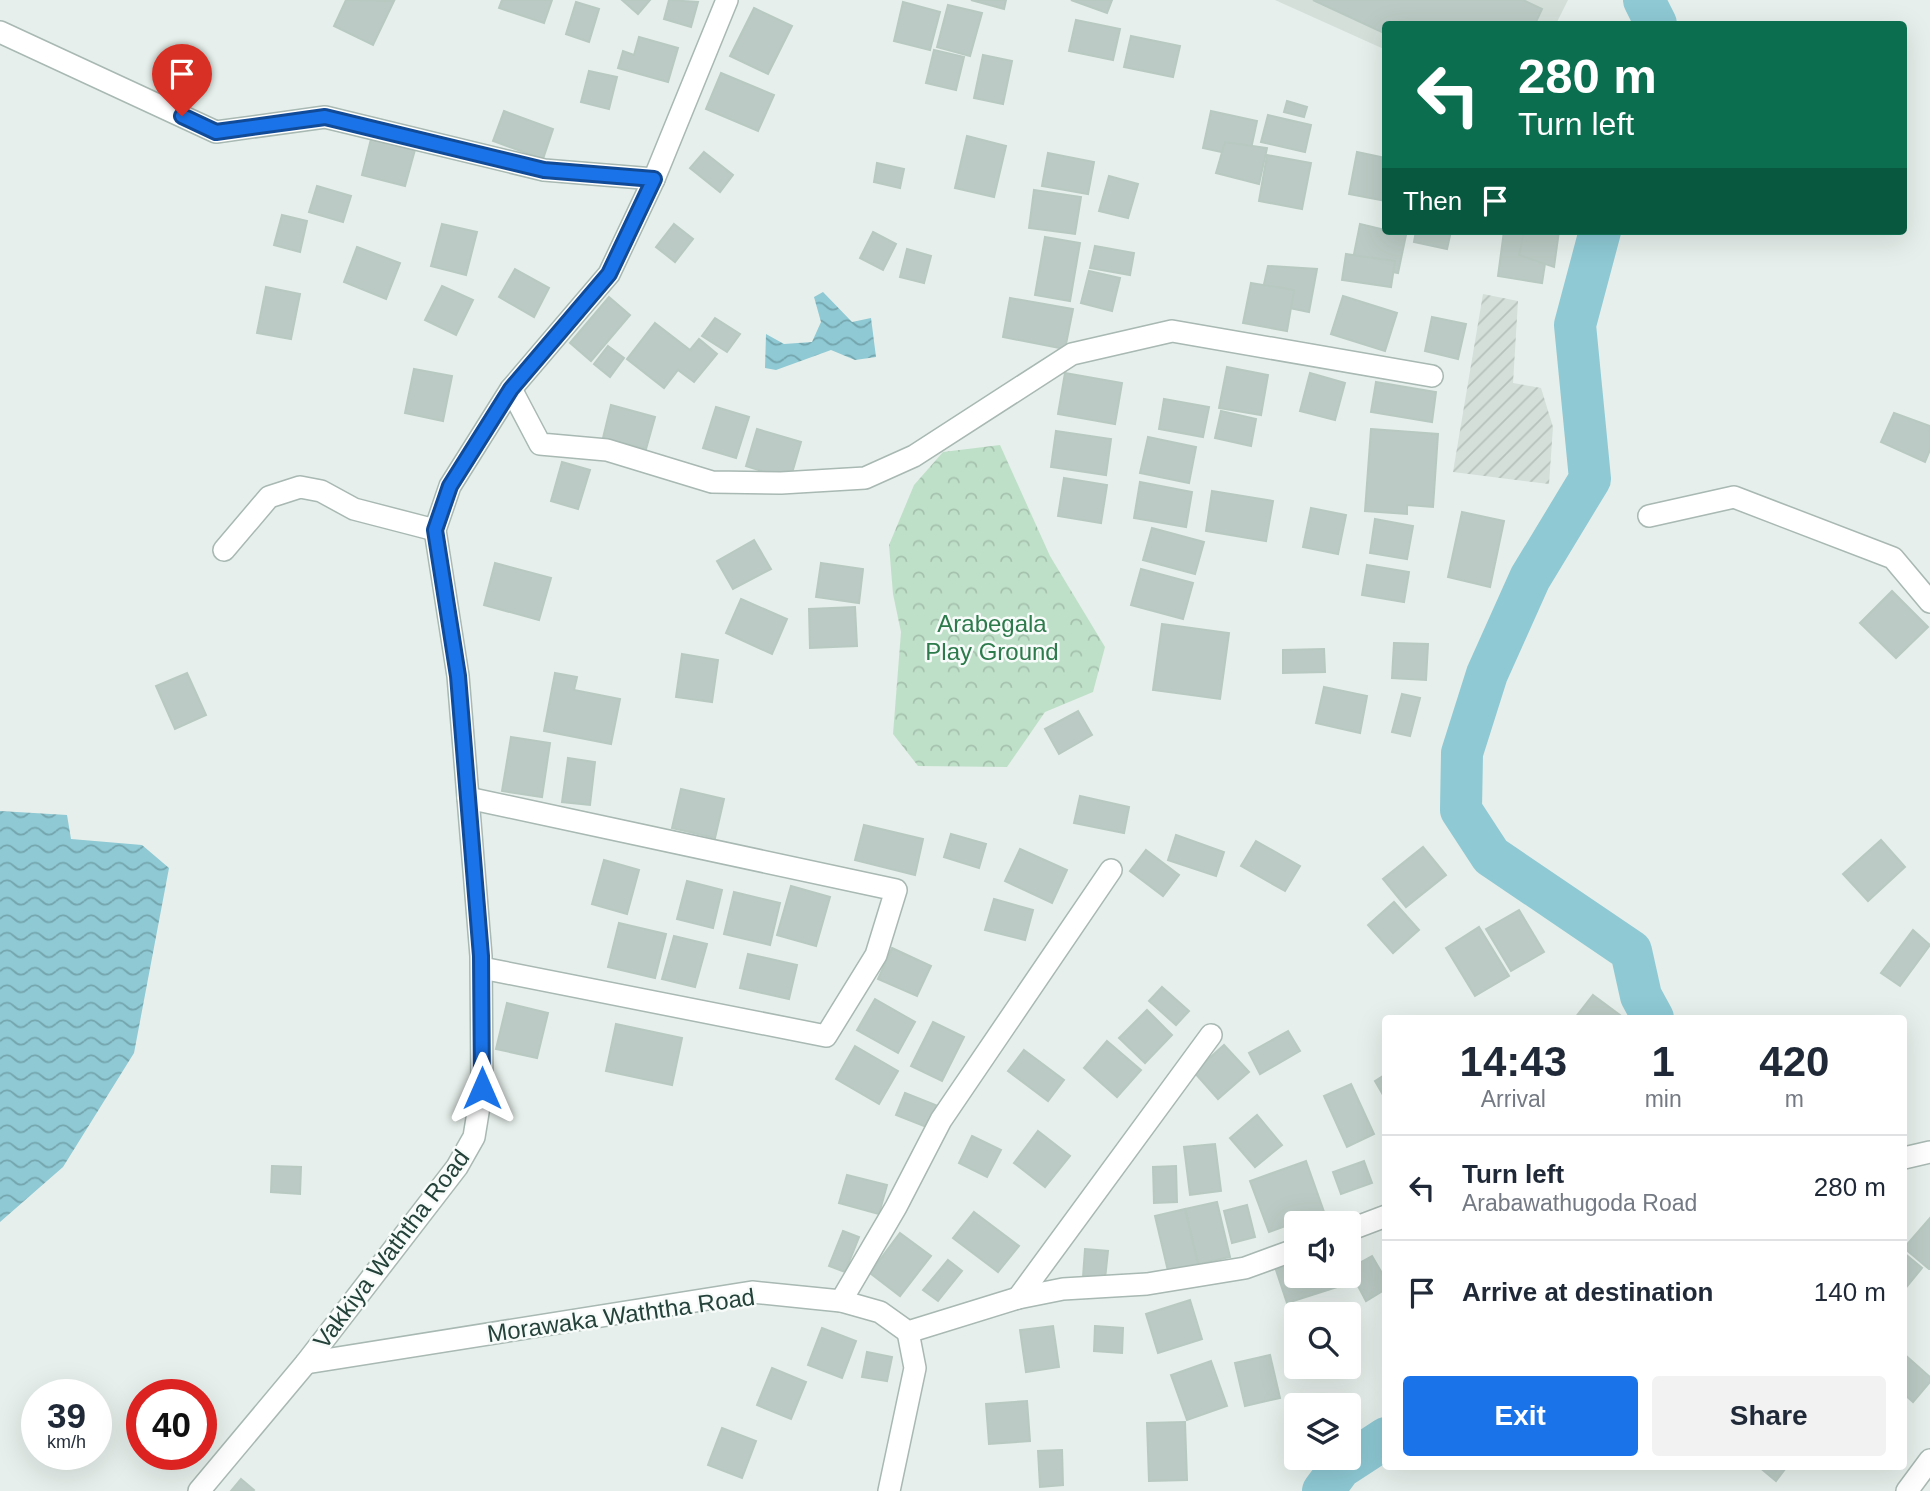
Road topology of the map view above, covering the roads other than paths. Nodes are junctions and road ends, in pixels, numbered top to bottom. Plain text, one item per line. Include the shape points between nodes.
1 (727, 0) edge
2 (0, 32) edge
3 (654, 179) junction
4 (1432, 376) dead end
5 (511, 389) junction
6 (1649, 516) dead end
7 (435, 530) junction
8 (224, 550) dead end
9 (1930, 602) edge
10 (468, 798) junction
11 (1111, 870) dead end
12 (482, 968) junction
13 (1211, 1035) dead end
14 (1930, 1152) edge
15 (1907, 1157) edge
16 (1382, 1218) edge
17 (1361, 1225) edge
18 (1284, 1254) edge
19 (1018, 1298) junction
20 (841, 1301) junction
21 (908, 1332) junction
22 (306, 1363) junction
23 (1930, 1460) edge
24 (198, 1491) edge
25 (889, 1491) edge
26 (1908, 1491) edge

1 - 3 street, Vakkiya Waththa Road
2 - 3 street via 216,132 325,117 544,170
3 - 5 street, Vakkiya Waththa Road via 609,274
4 - 5 street via 1172,331 1072,354 914,456 865,478 782,483 712,482 607,450 540,444
5 - 7 street, Vakkiya Waththa Road via 450,486
6 - 9 street via 1734,497 1893,558
7 - 8 street via 354,509 321,491 300,487 269,498
7 - 10 street, Vakkiya Waththa Road via 458,676
10 - 12 street, Vakkiya Waththa Road
10 - 12 street via 896,890 876,955 826,1036
11 - 20 street via 940,1121
12 - 22 street, Vakkiya Waththa Road via 482,1088 474,1137 457,1167
13 - 19 street
14 - 15 street
16 - 17 street
18 - 19 street via 1245,1268
19 - 21 street
20 - 21 street, Morawaka Waththa Road via 880,1312
20 - 22 street, Morawaka Waththa Road via 752,1292
21 - 25 street via 915,1368
22 - 24 street, Vakkiya Waththa Road
23 - 26 street

